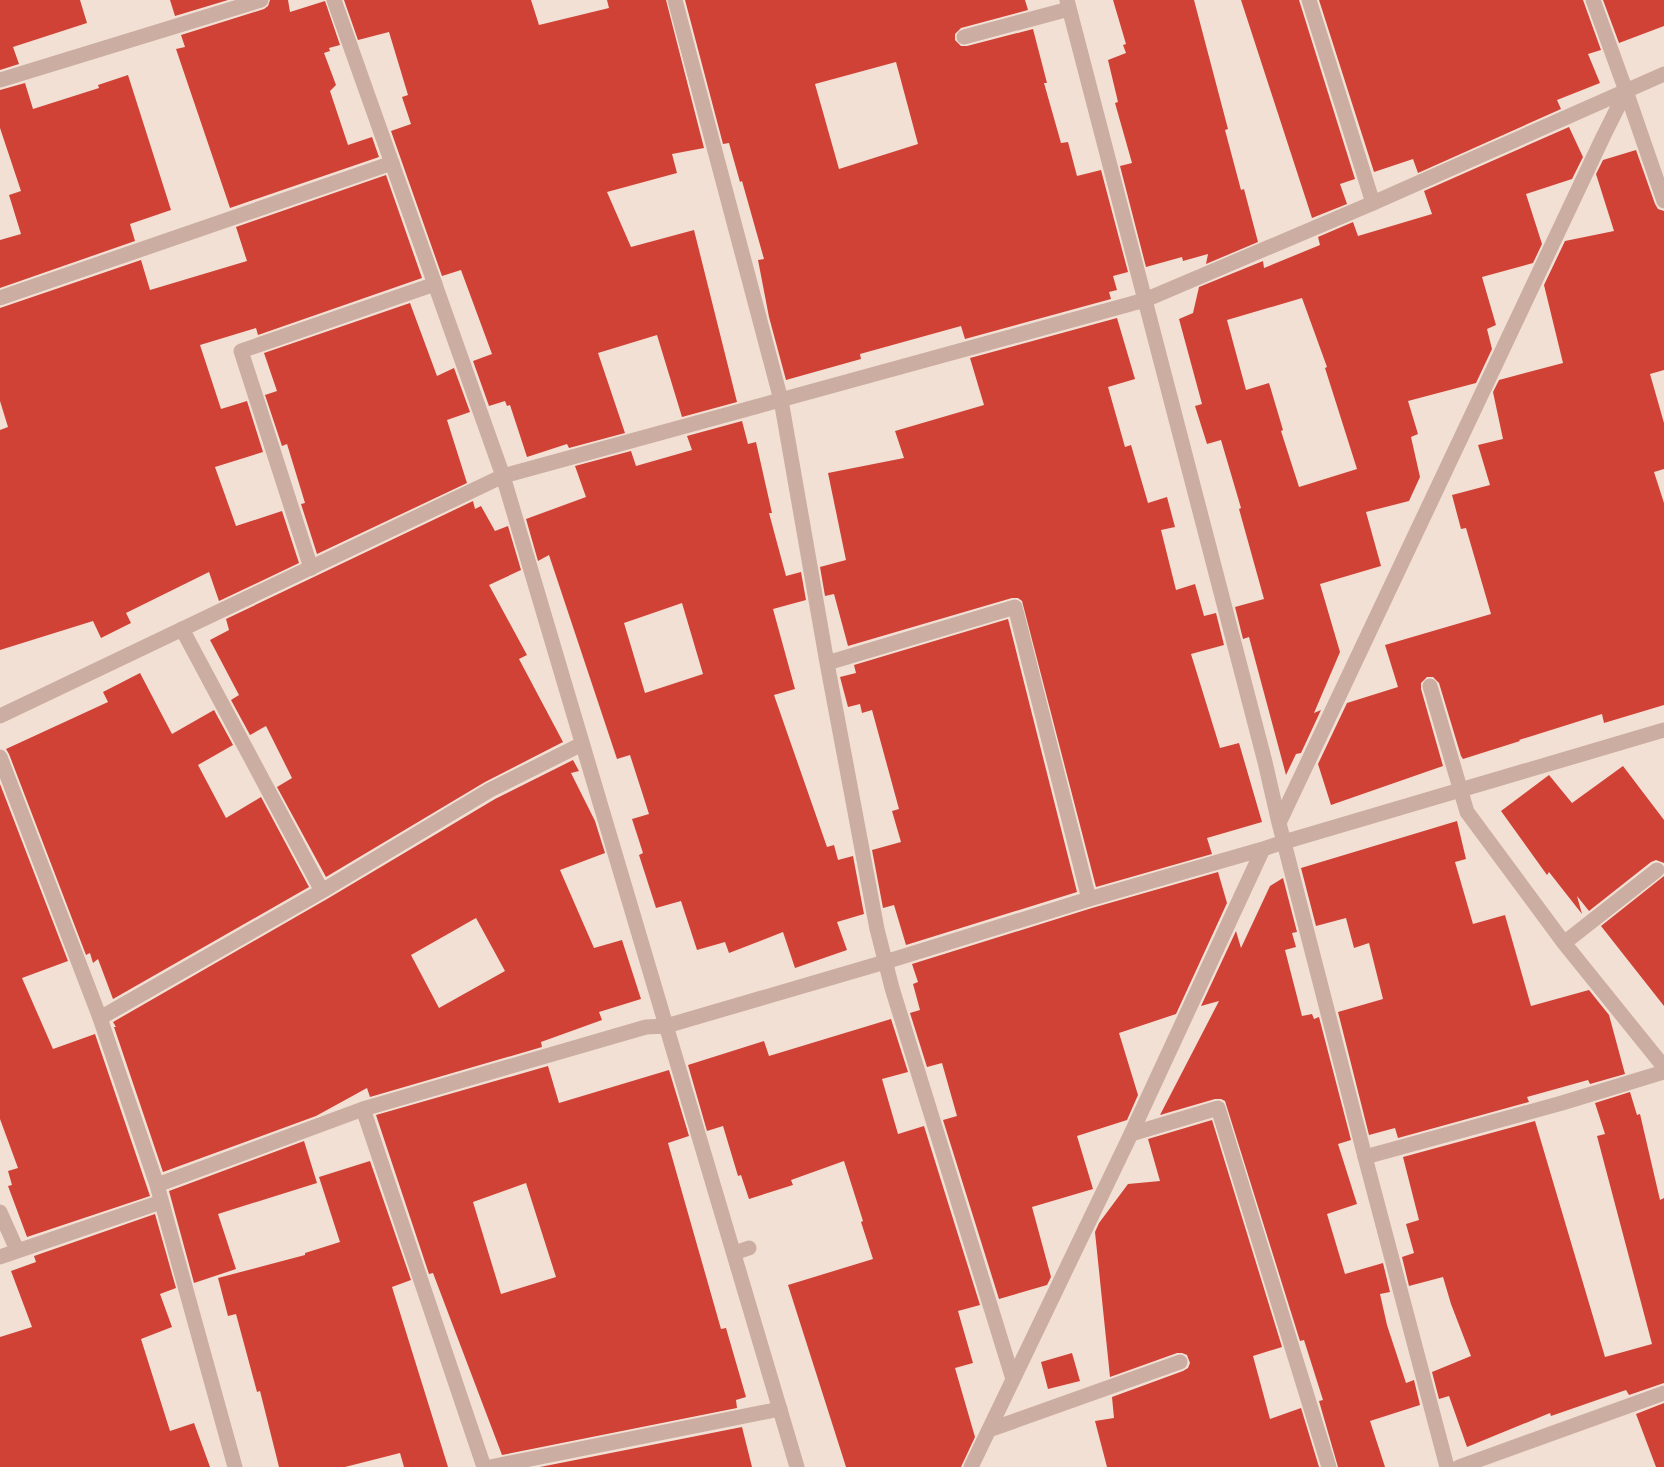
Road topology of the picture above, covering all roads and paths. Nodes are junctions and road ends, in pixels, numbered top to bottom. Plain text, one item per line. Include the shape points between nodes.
1 (261, 0) edge
2 (334, 0) edge
3 (675, 0) edge
4 (1309, 0) edge
5 (1593, 0) edge
6 (1068, 4) edge
7 (964, 38) dead end
8 (1664, 74) edge
9 (0, 80) edge
10 (1626, 91) junction
11 (392, 163) junction
12 (1664, 201) edge
13 (1373, 202) junction
14 (435, 284) junction
15 (0, 298) edge
16 (1145, 300) junction
17 (781, 400) junction
18 (503, 476) junction
19 (311, 568) junction
20 (182, 629) junction
21 (827, 663) junction
22 (1430, 686) dead end
23 (0, 716) edge
24 (1664, 730) edge
25 (582, 744) junction
26 (0, 757) edge
27 (1461, 790) junction
28 (1279, 823) junction
29 (1284, 842) junction
30 (1263, 849) junction
31 (1657, 870) dead end
32 (322, 891) junction
33 (1089, 899) junction
34 (1564, 942) junction
35 (885, 962) junction
36 (100, 1018) junction
37 (666, 1026) junction
38 (1664, 1067) edge
39 (1664, 1072) edge
40 (363, 1109) junction
41 (1131, 1134) junction
42 (1365, 1156) junction
43 (157, 1185) junction
44 (161, 1202) junction
45 (0, 1212) edge
46 (749, 1248) dead end
47 (16, 1250) junction
48 (734, 1253) junction
49 (0, 1257) edge
50 (1180, 1362) dead end
51 (1013, 1379) junction
52 (1664, 1393) edge
53 (780, 1408) junction
54 (989, 1430) junction
55 (235, 1467) edge
56 (484, 1467) edge
57 (490, 1467) edge
58 (797, 1467) edge
59 (971, 1467) edge
60 (1329, 1467) edge
61 (1448, 1467) edge
62 (1459, 1467) edge

1 - 9 street
2 - 11 street
3 - 17 street
4 - 13 street
5 - 10 street
6 - 7 street
6 - 16 street
8 - 10 street
10 - 12 street
10 - 13 street
10 - 28 street
11 - 14 street
11 - 15 street
13 - 16 street
14 - 18 street
14 - 19 street via 241,351
16 - 17 street
16 - 28 street
17 - 18 street
17 - 21 street
18 - 19 street
18 - 25 street
19 - 20 street
20 - 23 street
20 - 32 street
21 - 33 street via 1015,607
21 - 35 street
22 - 27 street
24 - 27 street
25 - 32 street via 490,790
25 - 37 street
26 - 36 street
27 - 29 street
27 - 34 street via 1467,812
28 - 29 street
29 - 30 street
29 - 42 street
30 - 33 street
30 - 41 street
31 - 34 street
32 - 36 street
33 - 35 street
34 - 38 street
35 - 37 street
35 - 51 street
36 - 43 street
37 - 40 street via 646,1027
37 - 48 street
39 - 42 street
40 - 43 street
40 - 56 street
41 - 51 street
41 - 60 street via 1218,1108
42 - 61 street
43 - 44 street
44 - 47 street
44 - 55 street
45 - 47 street
46 - 48 street
47 - 49 street
48 - 53 street
50 - 54 street
51 - 54 street
52 - 62 street
53 - 57 street
53 - 58 street
54 - 59 street

